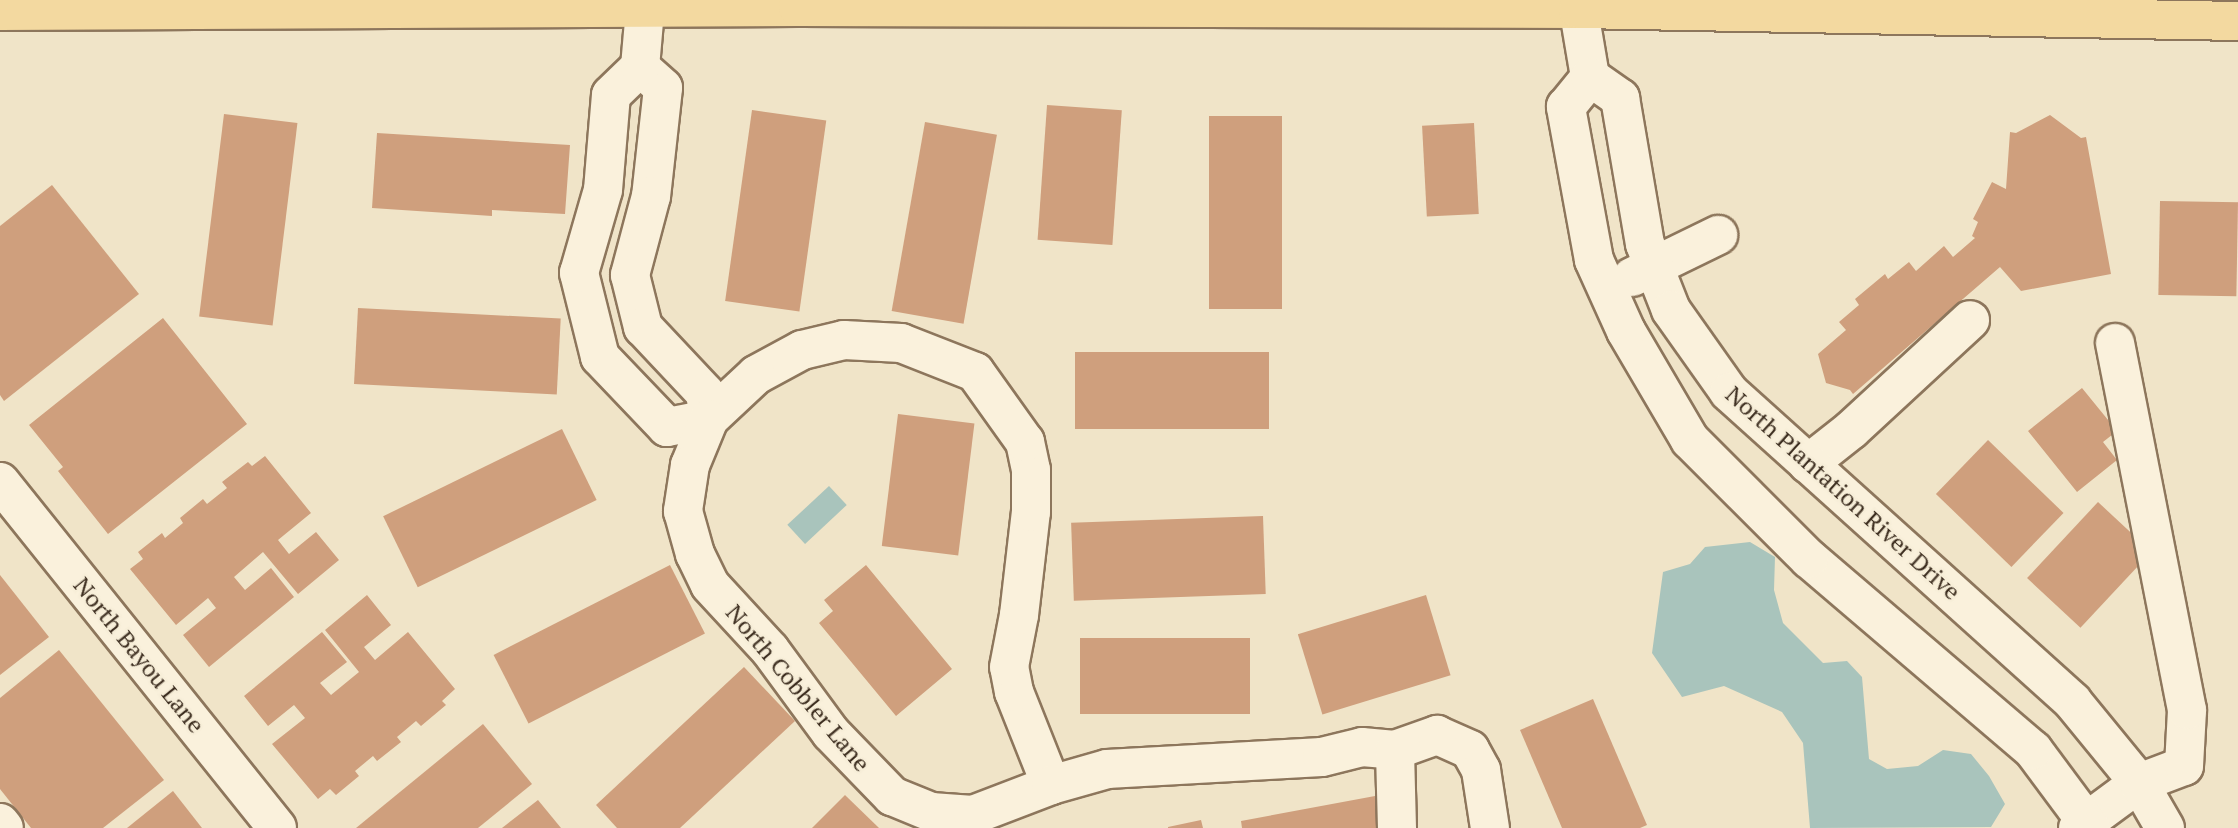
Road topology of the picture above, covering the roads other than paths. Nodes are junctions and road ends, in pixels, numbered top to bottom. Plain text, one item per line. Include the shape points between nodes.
1 (1578, 5) edge
2 (1978, 8) edge
3 (645, 10) junction
4 (0, 11) edge
5 (2238, 21) edge
6 (640, 67) junction
7 (1590, 77) junction
8 (1718, 235) dead end
9 (1654, 266) junction
10 (1607, 289) junction
11 (1970, 320) dead end
12 (2115, 343) dead end
13 (709, 419) junction
14 (1808, 464) junction
15 (0, 482) edge
16 (1395, 750) junction
17 (2139, 783) junction
18 (1051, 785) junction
19 (0, 823) edge
20 (2085, 826) edge
21 (4, 828) edge
22 (277, 828) edge
23 (1397, 828) edge
24 (1490, 828) edge
25 (2165, 828) edge

1 - 2 main road
1 - 3 main road
1 - 7 street
2 - 5 main road
3 - 4 main road
3 - 6 street
6 - 13 street via 663,88 651,196 630,275 643,327 705,393
6 - 13 street via 611,95 603,190 579,273 600,357 667,427
7 - 9 street, North Plantation River Drive via 1620,98 1645,244
7 - 10 street via 1566,107 1594,260
8 - 9 street
9 - 10 street
9 - 14 street, North Plantation River Drive via 1671,310 1728,392
10 - 20 street via 1626,331 1690,440 1809,559 2033,750
11 - 14 street
12 - 17 street via 2187,710 2184,766
13 - 18 street, North Cobbler Lane via 691,465 683,512 695,554 710,585 770,650 831,733 892,796 931,812 974,815
13 - 18 street, North Cobbler Lane via 756,375 802,350 844,340 901,343 975,372 1025,442 1031,470 1031,512 1009,667 1014,692
14 - 17 street, North Plantation River Drive via 2072,701
15 - 22 street, North Bayou Lane
16 - 18 street, North Cobbler Lane via 1362,747 1322,757 1107,769
16 - 23 street
16 - 24 street, North Cobbler Lane via 1437,735 1470,750 1481,770
17 - 20 street
17 - 25 street, North Plantation River Drive
19 - 21 street

